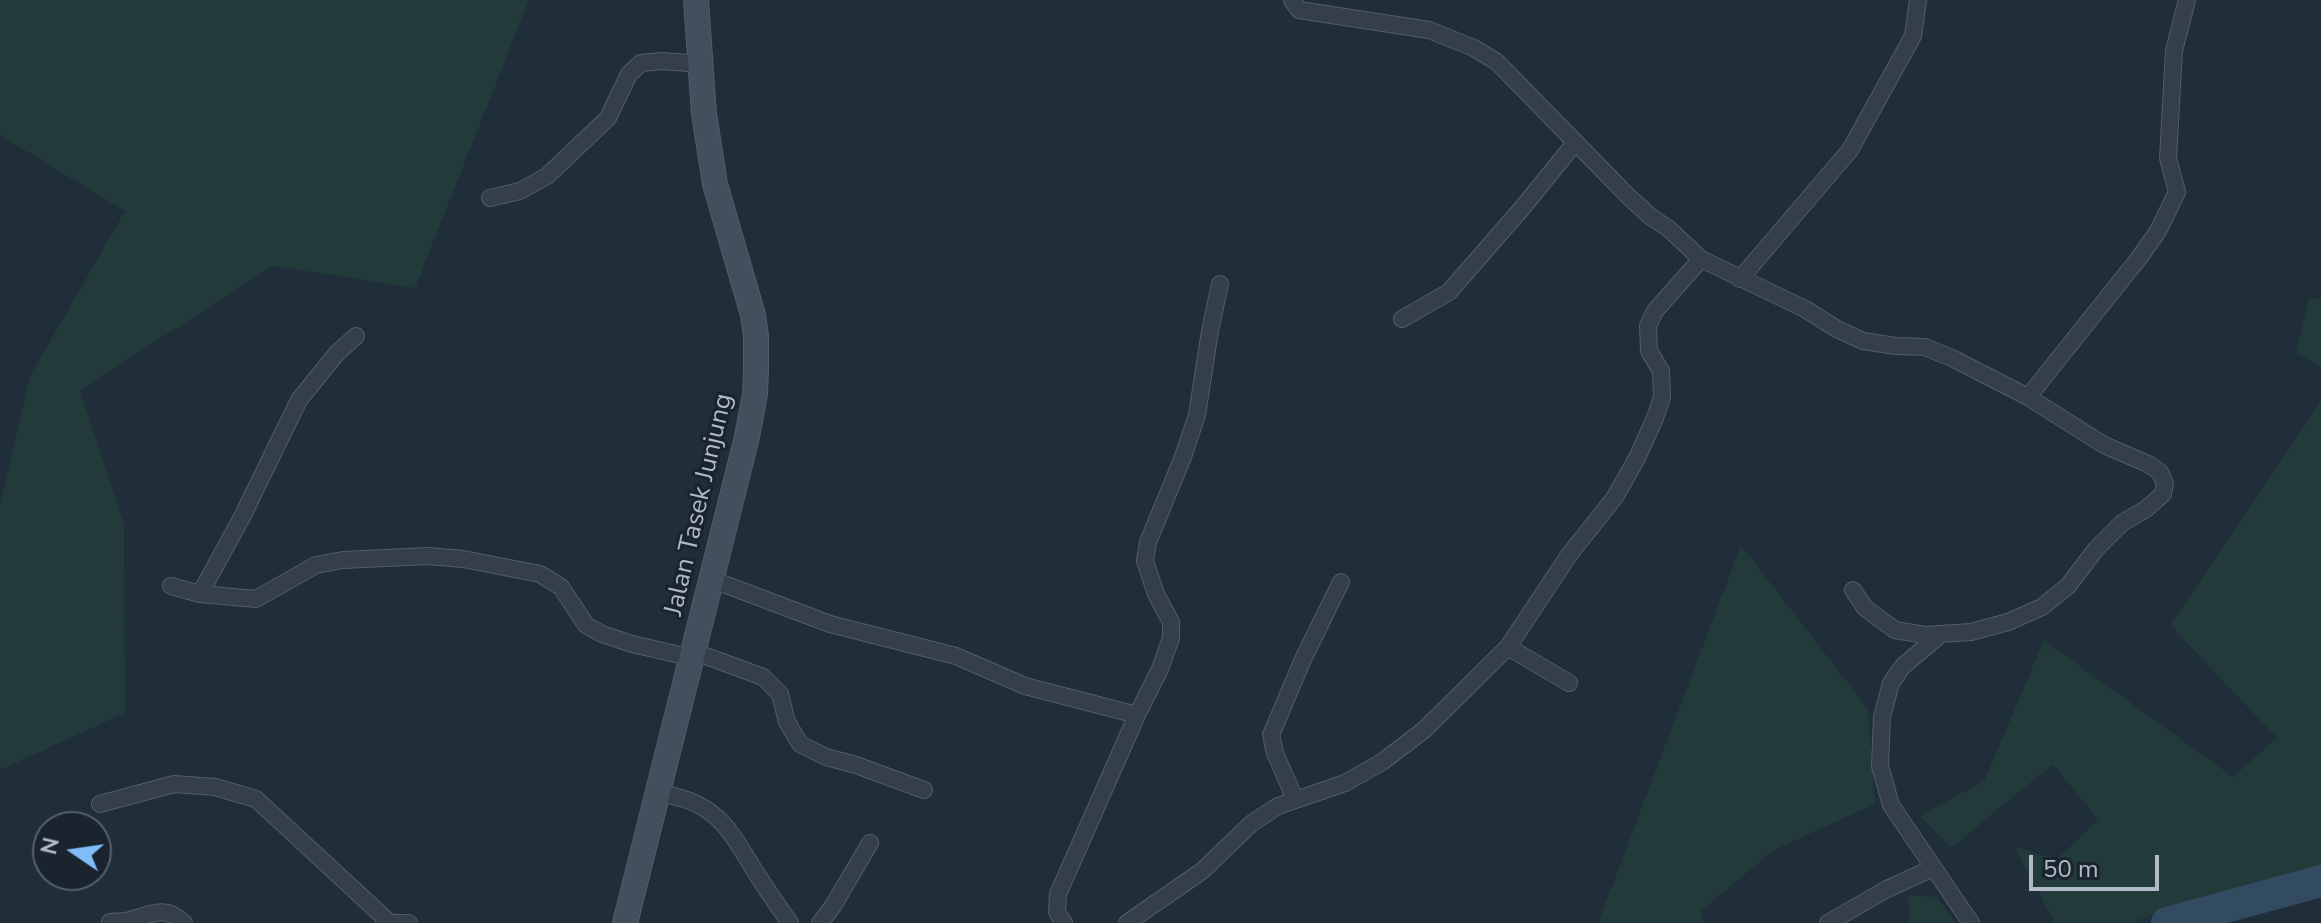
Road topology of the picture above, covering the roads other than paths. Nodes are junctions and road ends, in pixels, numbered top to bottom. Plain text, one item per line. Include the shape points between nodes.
1 (696, 0) edge
2 (1292, 0) edge
3 (1918, 0) edge
4 (2187, 0) edge
5 (701, 64) junction
6 (1575, 143) junction
7 (490, 198) dead end
8 (1701, 259) junction
9 (1740, 279) junction
10 (1220, 284) dead end
11 (1402, 319) dead end
12 (356, 336) dead end
13 (2028, 397) junction
14 (713, 580) junction
15 (1341, 582) dead end
16 (171, 586) dead end
17 (1853, 590) dead end
18 (200, 594) junction
19 (1941, 634) junction
20 (1508, 647) junction
21 (694, 655) junction
22 (1569, 683) dead end
23 (1137, 715) junction
24 (924, 790) dead end
25 (657, 792) junction
26 (1295, 799) junction
27 (100, 804) dead end
28 (870, 843) dead end
29 (1933, 868) junction
30 (110, 922) edge
31 (386, 922) edge
32 (184, 923) edge
33 (409, 923) edge
34 (625, 923) edge
35 (790, 923) edge
36 (820, 923) edge
37 (1064, 923) edge
38 (1127, 923) edge
39 (1828, 923) edge
40 (1971, 923) edge

1 - 5 main road, Jalan Tasek Junjung
2 - 6 street via 1299,10 1429,30 1474,48 1497,62
3 - 9 street via 1913,36 1850,150
4 - 13 street via 2174,51 2168,158 2177,192 2174,200 2123,279
5 - 7 street via 641,63 629,74 608,118 547,176 520,191
5 - 14 main road, Jalan Tasek Junjung via 715,184 756,336 750,423
6 - 8 street
6 - 11 street via 1449,292
8 - 9 street
8 - 20 street via 1648,326 1649,351 1661,371 1662,397 1637,458
9 - 13 street via 1863,341 1925,347
10 - 23 street via 1197,415 1148,542 1145,561 1171,622 1171,638
12 - 18 street via 299,400
13 - 19 street via 2104,445 2160,472 2163,494 2122,523 2068,586 2042,607 1971,632
14 - 21 main road, Jalan Tasek Junjung
14 - 23 street via 830,624 956,656 1025,686
15 - 26 street via 1271,735
16 - 18 street
17 - 19 street via 1865,608 1895,630
18 - 21 street via 256,599 316,565 343,560 463,559 540,574 561,587 586,625 602,634
19 - 29 street via 1891,683 1882,717 1880,766 1891,805
20 - 22 street
20 - 26 street via 1424,730 1382,762 1345,783
21 - 24 street via 763,677 780,694 800,744
21 - 25 main road, Jalan Tasek Junjung
23 - 37 street via 1058,894 1057,912
25 - 34 main road, Jalan Tasek Junjung
25 - 35 street via 706,809 722,823
26 - 38 street via 1252,823 1202,871
27 - 31 street via 174,784 215,787 256,799
28 - 36 street
29 - 39 street
29 - 40 street
30 - 32 street via 162,911
31 - 33 street

